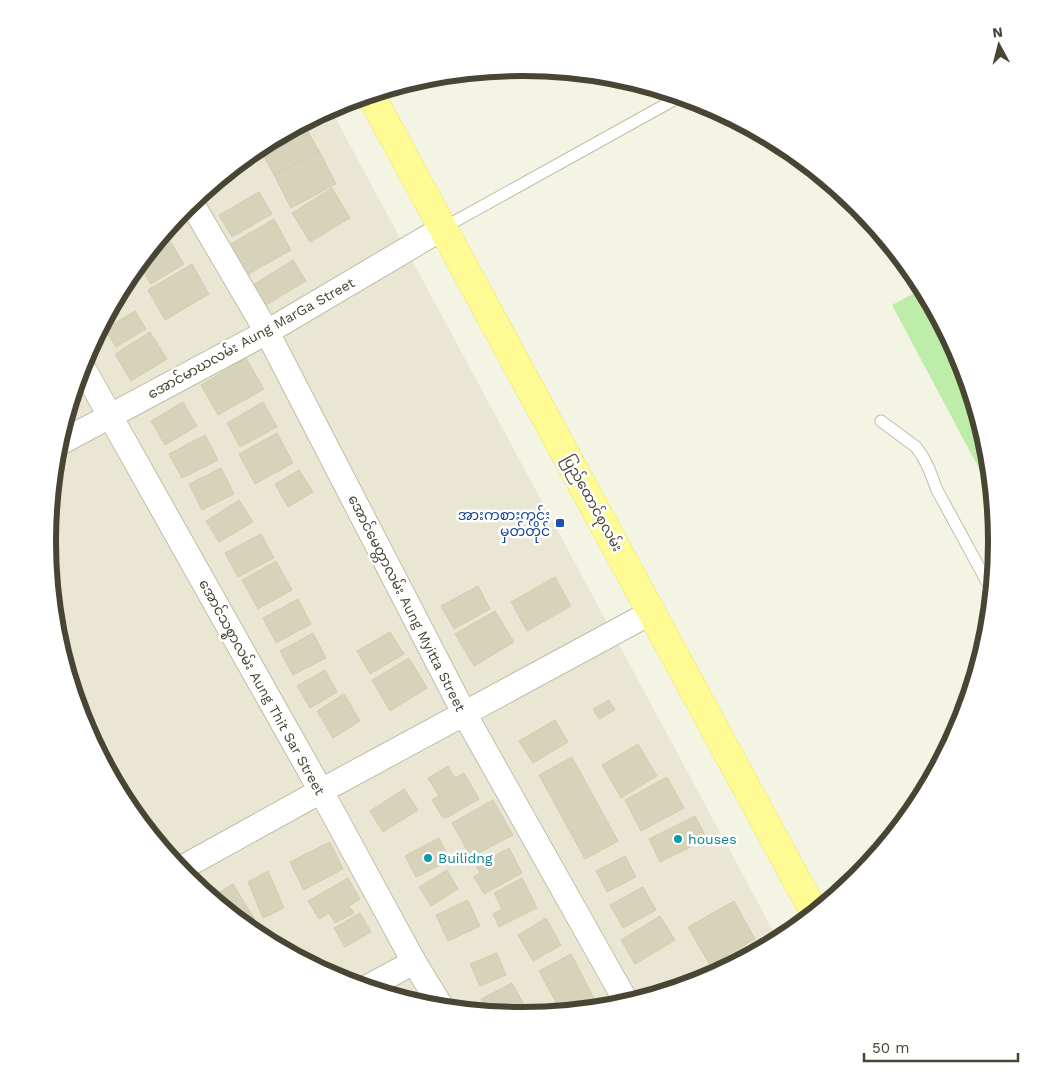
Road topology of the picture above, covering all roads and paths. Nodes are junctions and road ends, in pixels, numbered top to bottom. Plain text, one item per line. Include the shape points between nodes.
1 (373, 100) edge
2 (673, 100) edge
3 (195, 210) edge
4 (443, 228) junction
5 (266, 332) junction
6 (87, 375) edge
7 (110, 416) junction
8 (881, 421) dead end
9 (68, 439) edge
10 (986, 580) edge
11 (652, 612) junction
12 (464, 714) junction
13 (321, 791) junction
14 (187, 865) edge
15 (811, 907) edge
16 (414, 962) junction
17 (374, 984) edge
18 (623, 996) edge
19 (436, 999) edge

1 - 4 main road, ပြည်ထောင်စုလမ်း
2 - 4 lane
3 - 5 street, အောင်မေတ္တာလမ်း Aung Myitta Street
4 - 5 street, အောင်မာဃလမ်း Aung MarGa Street
4 - 11 main road, ပြည်ထောင်စုလမ်း
5 - 7 street, အောင်မာဃလမ်း Aung MarGa Street
5 - 12 street, အောင်မေတ္တာလမ်း Aung Myitta Street
6 - 7 street, အောင်သစ္စာလမ်း Aung Thit Sar Street
7 - 9 street, အောင်မာဃလမ်း Aung MarGa Street
7 - 13 street, အောင်သစ္စာလမ်း Aung Thit Sar Street
8 - 10 lane via 923,456 937,490
11 - 12 street
11 - 15 main road, ပြည်ထောင်စုလမ်း
12 - 13 street
12 - 18 street, အောင်မေတ္တာလမ်း Aung Myitta Street
13 - 14 street
13 - 16 street, အောင်သစ္စာလမ်း Aung Thit Sar Street
16 - 17 street
16 - 19 street, အောင်သစ္စာလမ်း Aung Thit Sar Street

